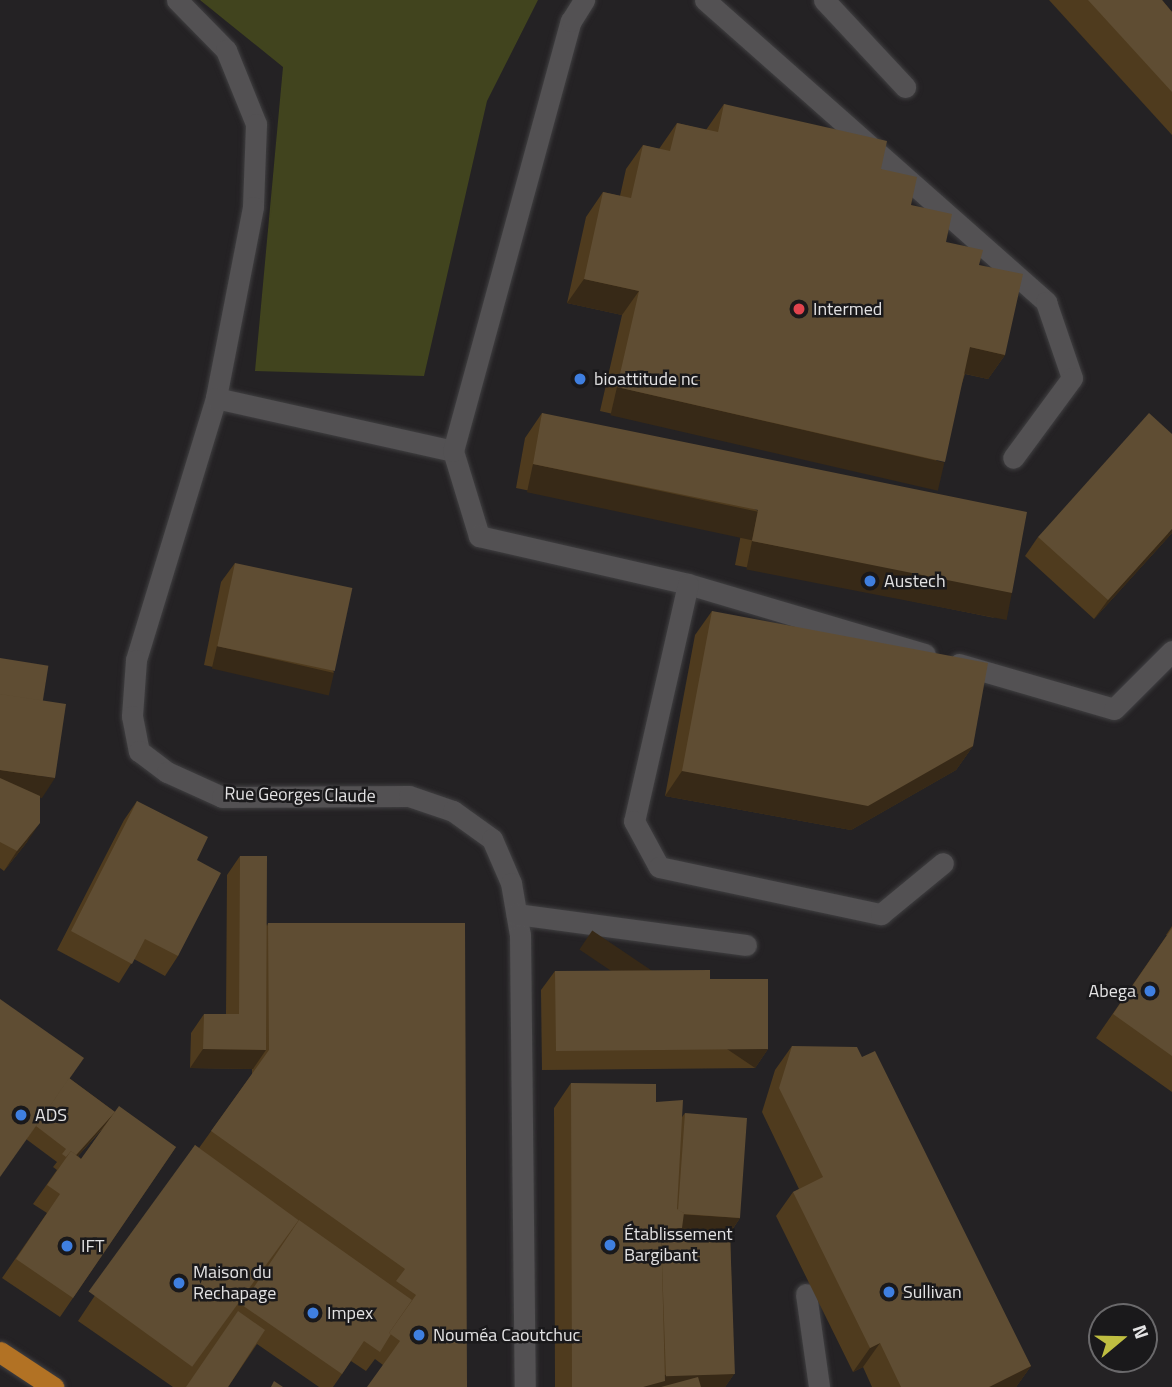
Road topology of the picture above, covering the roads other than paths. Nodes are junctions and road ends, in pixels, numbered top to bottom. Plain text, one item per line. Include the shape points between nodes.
1 (177, 0) edge
2 (584, 0) edge
3 (705, 0) edge
4 (824, 0) edge
5 (905, 87) dead end
6 (216, 398) junction
7 (453, 451) junction
8 (1013, 458) dead end
9 (688, 584) junction
10 (1172, 651) edge
11 (943, 863) dead end
12 (517, 914) junction
13 (746, 945) dead end
14 (806, 1294) dead end
15 (0, 1352) edge
16 (53, 1387) edge
17 (525, 1387) edge
18 (819, 1387) edge

1 - 6 street, Rue Georges Claude via 226,50 256,124 253,207
2 - 7 street via 571,21
3 - 8 street via 1046,302 1072,378
4 - 5 street
6 - 7 street
6 - 12 street, Rue Georges Claude via 136,660 132,716 139,751 167,772 222,797 409,796 453,811 492,839
7 - 9 street via 479,536
9 - 10 street via 1114,709
9 - 11 street via 634,821 659,867 881,914
12 - 13 street
12 - 17 street, Rue Georges Claude
14 - 18 street
15 - 16 main road

